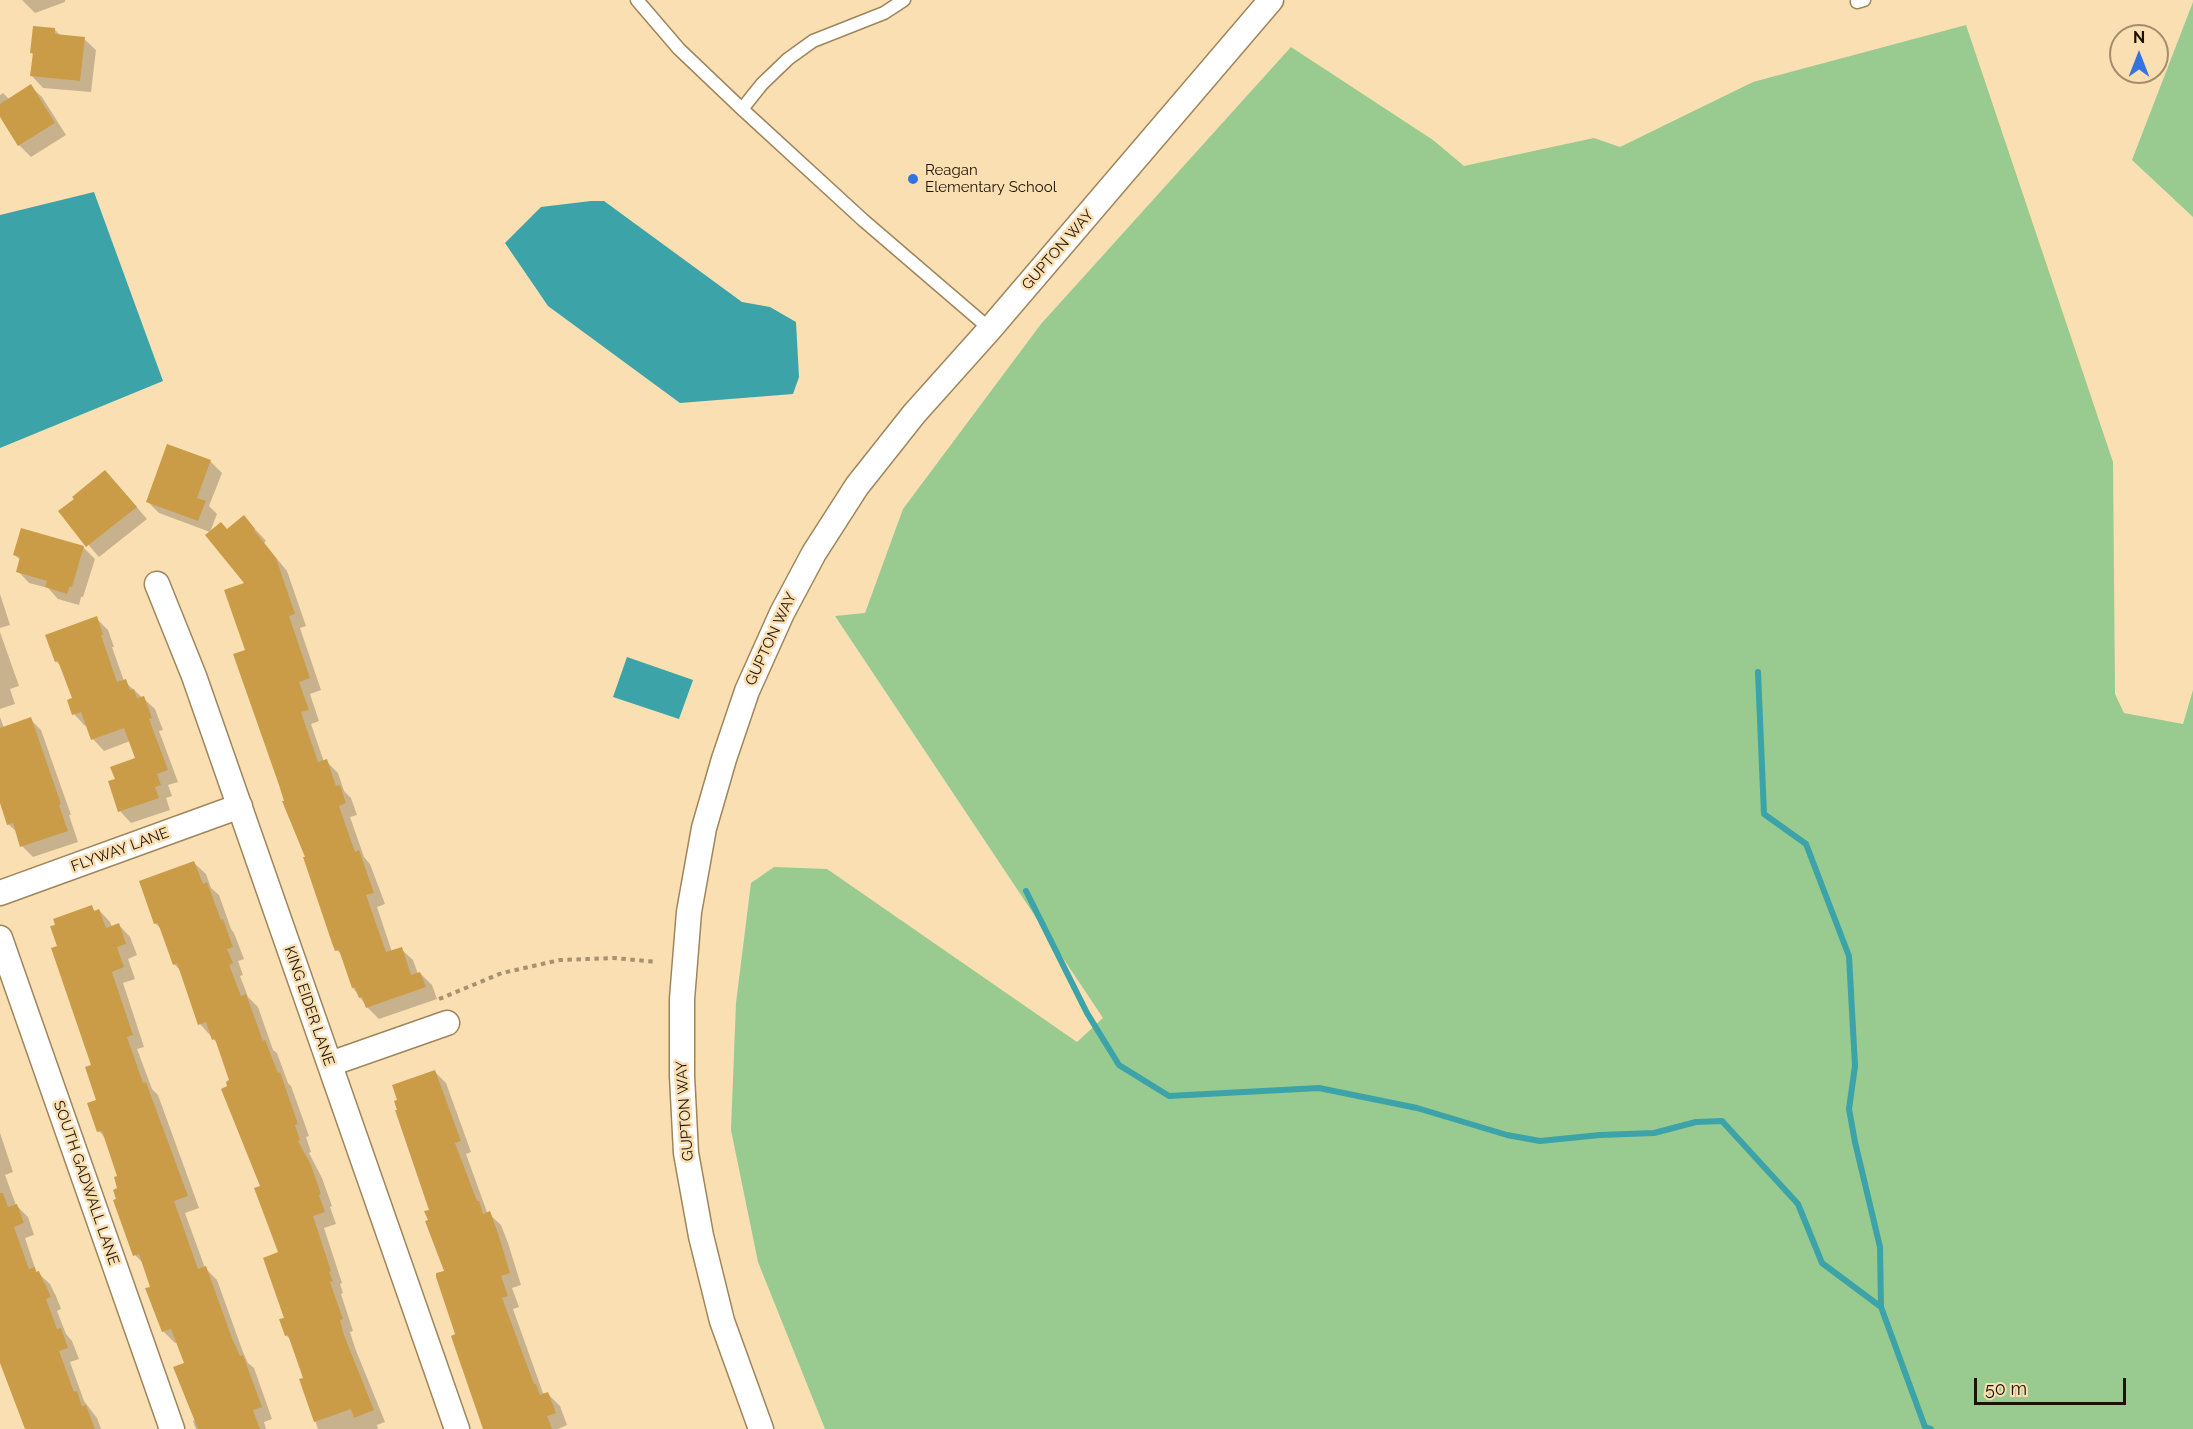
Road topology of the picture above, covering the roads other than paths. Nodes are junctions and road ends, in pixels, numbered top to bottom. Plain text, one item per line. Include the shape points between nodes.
1 (637, 0) edge
2 (904, 0) edge
3 (1272, 0) edge
4 (741, 109) junction
5 (990, 329) junction
6 (156, 584) dead end
7 (240, 806) junction
8 (0, 893) edge
9 (0, 938) edge
10 (447, 1023) dead end
11 (330, 1064) junction
12 (172, 1429) edge
13 (457, 1429) edge
14 (761, 1429) edge

1 - 4 lane via 679,49
2 - 4 lane via 884,13 813,41 788,59
3 - 5 street, GUPTON WAY
4 - 5 lane
5 - 14 street, GUPTON WAY via 914,414 857,486 814,552 747,691 704,828 689,912 682,999 686,1153 722,1321
6 - 7 street, KING EIDER LANE
7 - 8 street, FLYWAY LANE
7 - 11 street, KING EIDER LANE
9 - 12 street, SOUTH GADWALL LANE
10 - 11 street
11 - 13 street, KING EIDER LANE

